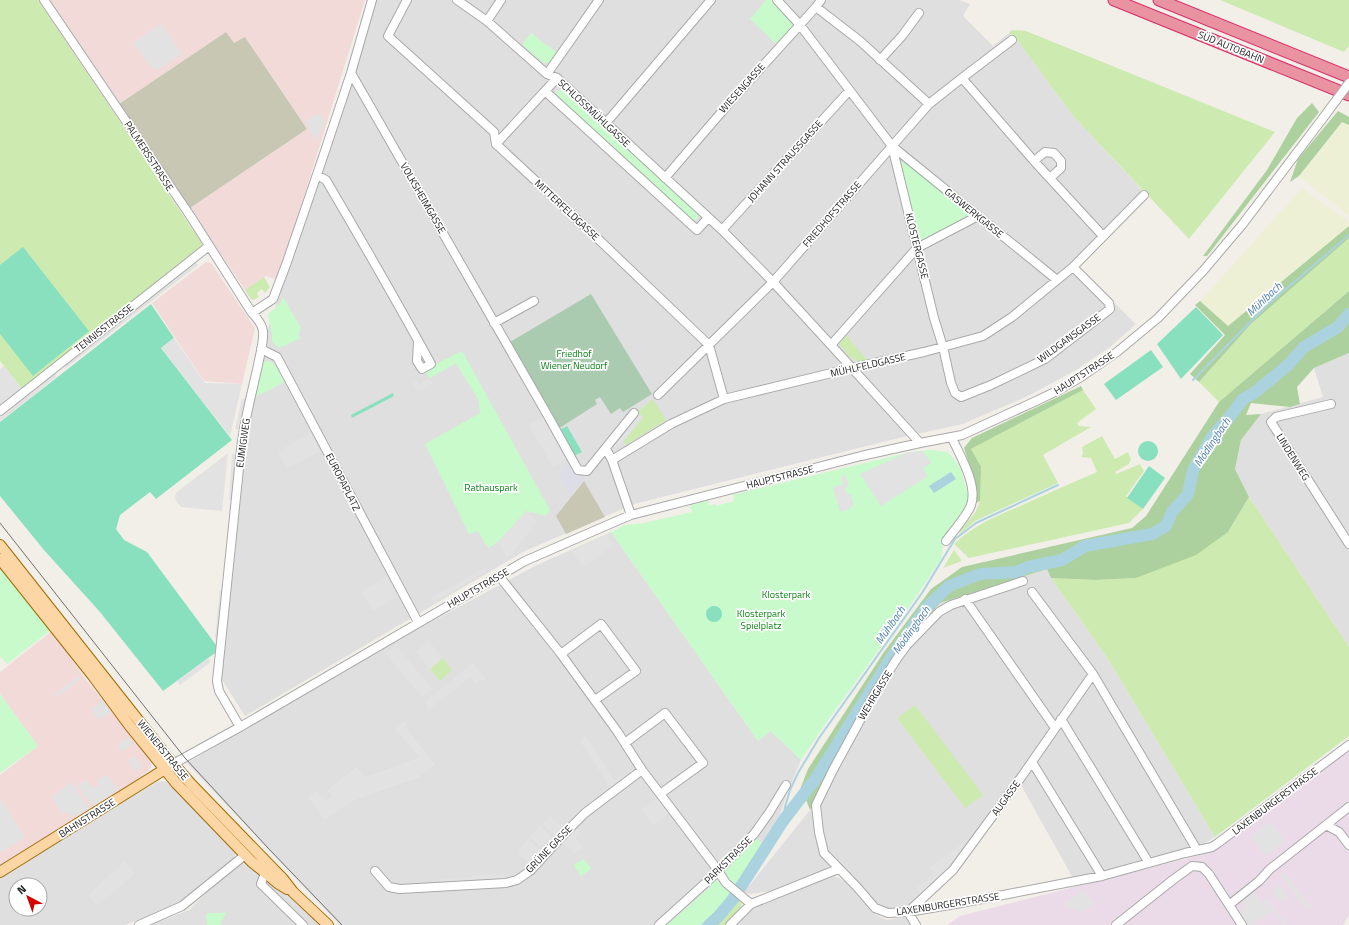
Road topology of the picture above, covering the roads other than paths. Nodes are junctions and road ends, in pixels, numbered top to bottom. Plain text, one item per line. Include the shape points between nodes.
1 (44, 0) edge
2 (372, 0) edge
3 (407, 0) edge
4 (457, 0) edge
5 (501, 0) edge
6 (599, 0) edge
7 (711, 0) edge
8 (777, 0) edge
9 (1114, 0) edge
10 (1159, 0) edge
11 (818, 3) edge
12 (918, 12) dead end
13 (488, 21) junction
14 (800, 25) junction
15 (1012, 40) dead end
16 (880, 60) junction
17 (351, 73) junction
18 (547, 74) junction
19 (1349, 77) edge
20 (557, 78) junction
21 (962, 78) junction
22 (1349, 83) edge
23 (546, 91) junction
24 (849, 91) junction
25 (1349, 95) edge
26 (929, 104) junction
27 (606, 123) junction
28 (496, 144) junction
29 (892, 146) junction
30 (1034, 161) junction
31 (317, 175) junction
32 (665, 178) junction
33 (1050, 178) junction
34 (1144, 195) dead end
35 (978, 216) junction
36 (708, 218) junction
37 (722, 230) junction
38 (1103, 236) junction
39 (209, 246) junction
40 (917, 248) junction
41 (1074, 267) junction
42 (1057, 280) junction
43 (773, 282) junction
44 (534, 301) dead end
45 (252, 313) junction
46 (494, 323) junction
47 (418, 341) dead end
48 (709, 345) junction
49 (832, 345) junction
50 (943, 346) junction
51 (261, 349) junction
52 (852, 368) junction
53 (658, 395) dead end
54 (724, 399) junction
55 (1331, 404) dead end
56 (0, 411) edge
57 (634, 413) dead end
58 (952, 438) junction
59 (920, 443) junction
60 (606, 449) junction
61 (612, 460) junction
62 (631, 515) junction
63 (946, 541) dead end
64 (1349, 544) edge
65 (0, 545) edge
66 (0, 560) edge
67 (499, 576) junction
68 (1023, 581) dead end
69 (1032, 592) dead end
70 (965, 599) junction
71 (41, 603) junction
72 (418, 622) junction
73 (561, 654) junction
74 (1093, 674) junction
75 (595, 700) junction
76 (1061, 719) junction
77 (240, 727) junction
78 (1055, 728) junction
79 (625, 743) junction
80 (1349, 745) edge
81 (1032, 762) junction
82 (173, 764) junction
83 (164, 769) junction
84 (642, 770) junction
85 (786, 785) dead end
86 (660, 794) junction
87 (1349, 807) edge
88 (1326, 825) junction
89 (1349, 846) edge
90 (1197, 850) junction
91 (245, 855) junction
92 (1149, 863) junction
93 (838, 869) junction
94 (375, 871) dead end
95 (717, 871) junction
96 (0, 872) edge
97 (265, 873) junction
98 (1102, 876) junction
99 (293, 892) junction
100 (751, 904) junction
101 (1229, 905) junction
102 (908, 912) junction
103 (139, 925) edge
104 (303, 925) edge
105 (328, 925) edge
106 (659, 925) edge
107 (730, 925) edge
108 (916, 925) edge
109 (1116, 925) edge
110 (1242, 925) edge

1 - 39 street, PALMERSSTRASSE
2 - 17 street
3 - 28 street, MITTERFELDGASSE via 388,36 494,132
4 - 13 street, SCHLOSSMÜHLGASSE
5 - 13 street
6 - 18 street
7 - 27 street
8 - 14 street
9 - 25 highway, SÜD AUTOBAHN
10 - 19 highway, SÜD AUTOBAHN
11 - 14 street, WIESENGASSE
11 - 16 street
12 - 16 street via 902,36
13 - 18 street, SCHLOSSMÜHLGASSE
14 - 24 street
14 - 32 street, WIESENGASSE
15 - 21 street, FRIEDHOFSTRASSE
16 - 26 street
17 - 31 street
17 - 46 street, VOLKSHEIMGASSE
18 - 20 street, SCHLOSSMÜHLGASSE
20 - 23 street
20 - 27 street, SCHLOSSMÜHLGASSE
21 - 26 street, FRIEDHOFSTRASSE
21 - 30 street
22 - 58 street, HAUPTSTRASSE, bridge via 1242,225 1158,318 1117,352 1070,383 1036,402
23 - 28 street
23 - 36 street, SCHLOSSMÜHLGASSE via 697,230
24 - 29 street
24 - 37 street, JOHANN STRAUSSGASSE
26 - 29 street, FRIEDHOFSTRASSE
27 - 32 street, SCHLOSSMÜHLGASSE
28 - 48 street, MITTERFELDGASSE
29 - 35 street, GASWERKGASSE
29 - 40 street, KLOSTERGASSE
29 - 43 street, FRIEDHOFSTRASSE
30 - 33 street
30 - 33 street via 1045,152 1054,153 1061,161 1061,168
31 - 45 street via 273,299
31 - 47 street via 326,180
32 - 36 street, SCHLOSSMÜHLGASSE
33 - 38 street
34 - 38 street, MÜHLFELDGASSE
35 - 40 street
35 - 42 street, GASWERKGASSE
36 - 37 street, SCHLOSSMÜHLGASSE
37 - 43 street, SCHLOSSMÜHLGASSE
38 - 41 street, MÜHLFELDGASSE
39 - 45 street, PALMERSSTRASSE
39 - 56 street, TENNISSTRASSE
40 - 49 street
40 - 50 street, KLOSTERGASSE
41 - 42 street, MÜHLFELDGASSE
41 - 50 street, WILDGANSGASSE via 1109,303 1110,309 1045,359 960,397 955,393 951,383
42 - 50 street, MÜHLFELDGASSE via 1012,317 983,336
43 - 48 street, FRIEDHOFSTRASSE
43 - 49 street, SCHLOSSMÜHLGASSE
44 - 46 street
45 - 51 street, EUMIGWEG via 263,329
46 - 60 street, VOLKSHEIMGASSE via 578,470 587,471
48 - 53 street, FRIEDHOFSTRASSE
48 - 54 street
49 - 52 street, SCHLOSSMÜHLGASSE
50 - 52 street, MÜHLFELDGASSE
51 - 72 street, EUROPAPLATZ via 277,357
51 - 77 street, EUMIGWEG via 242,442 217,681 219,692
52 - 54 street, MÜHLFELDGASSE
52 - 59 street, SCHLOSSMÜHLGASSE
54 - 61 street, MÜHLFELDGASSE via 671,424
55 - 64 street, LINDENWEG via 1276,417 1271,422
57 - 60 street
58 - 59 street, HAUPTSTRASSE
58 - 63 street via 968,473 974,494 971,506
59 - 62 street, HAUPTSTRASSE
60 - 61 street
61 - 62 street
62 - 67 street, HAUPTSTRASSE via 559,545
65 - 71 main road
66 - 71 main road
67 - 72 street, HAUPTSTRASSE
67 - 73 street
68 - 70 street, WEHRGASSE
69 - 74 street
70 - 78 street
70 - 93 street, WEHRGASSE via 939,612 907,645 875,693 816,805 824,854
71 - 82 main road, WIENERSTRASSE
71 - 83 main road, WIENERSTRASSE
72 - 77 street, HAUPTSTRASSE
73 - 75 street
73 - 75 street via 601,624 636,670
74 - 76 street, AUGASSE
74 - 90 street
75 - 79 street
76 - 78 street, AUGASSE
76 - 92 street
77 - 82 street, HAUPTSTRASSE
78 - 81 street, AUGASSE
79 - 84 street
79 - 86 street via 665,713 703,763
80 - 90 street, LAXENBURGERSTRASSE via 1218,843
81 - 98 street
81 - 102 street, AUGASSE via 953,870
82 - 83 main road, BAHNSTRASSE
82 - 99 main road, WIENERSTRASSE
83 - 91 main road, WIENERSTRASSE
83 - 96 main road, BAHNSTRASSE
84 - 86 street
84 - 94 street, GRÜNE GASSE via 585,813 530,871 517,880 506,883 400,889 389,887
85 - 95 street, PARKSTRASSE via 754,834
86 - 95 street
87 - 88 street
88 - 89 street via 1339,832
88 - 101 street
90 - 92 street, LAXENBURGERSTRASSE
91 - 97 main road, WIENERSTRASSE
91 - 103 street via 182,906
92 - 98 street, LAXENBURGERSTRASSE
93 - 100 street
93 - 102 street, LAXENBURGERSTRASSE via 875,908 888,913
95 - 100 street via 726,883
95 - 106 street, PARKSTRASSE
97 - 99 main road, WIENERSTRASSE
97 - 104 street via 261,884
98 - 102 street, LAXENBURGERSTRASSE
99 - 105 main road, WIENERSTRASSE
100 - 107 street
101 - 109 street via 1205,869 1192,866
101 - 110 street
102 - 108 street

